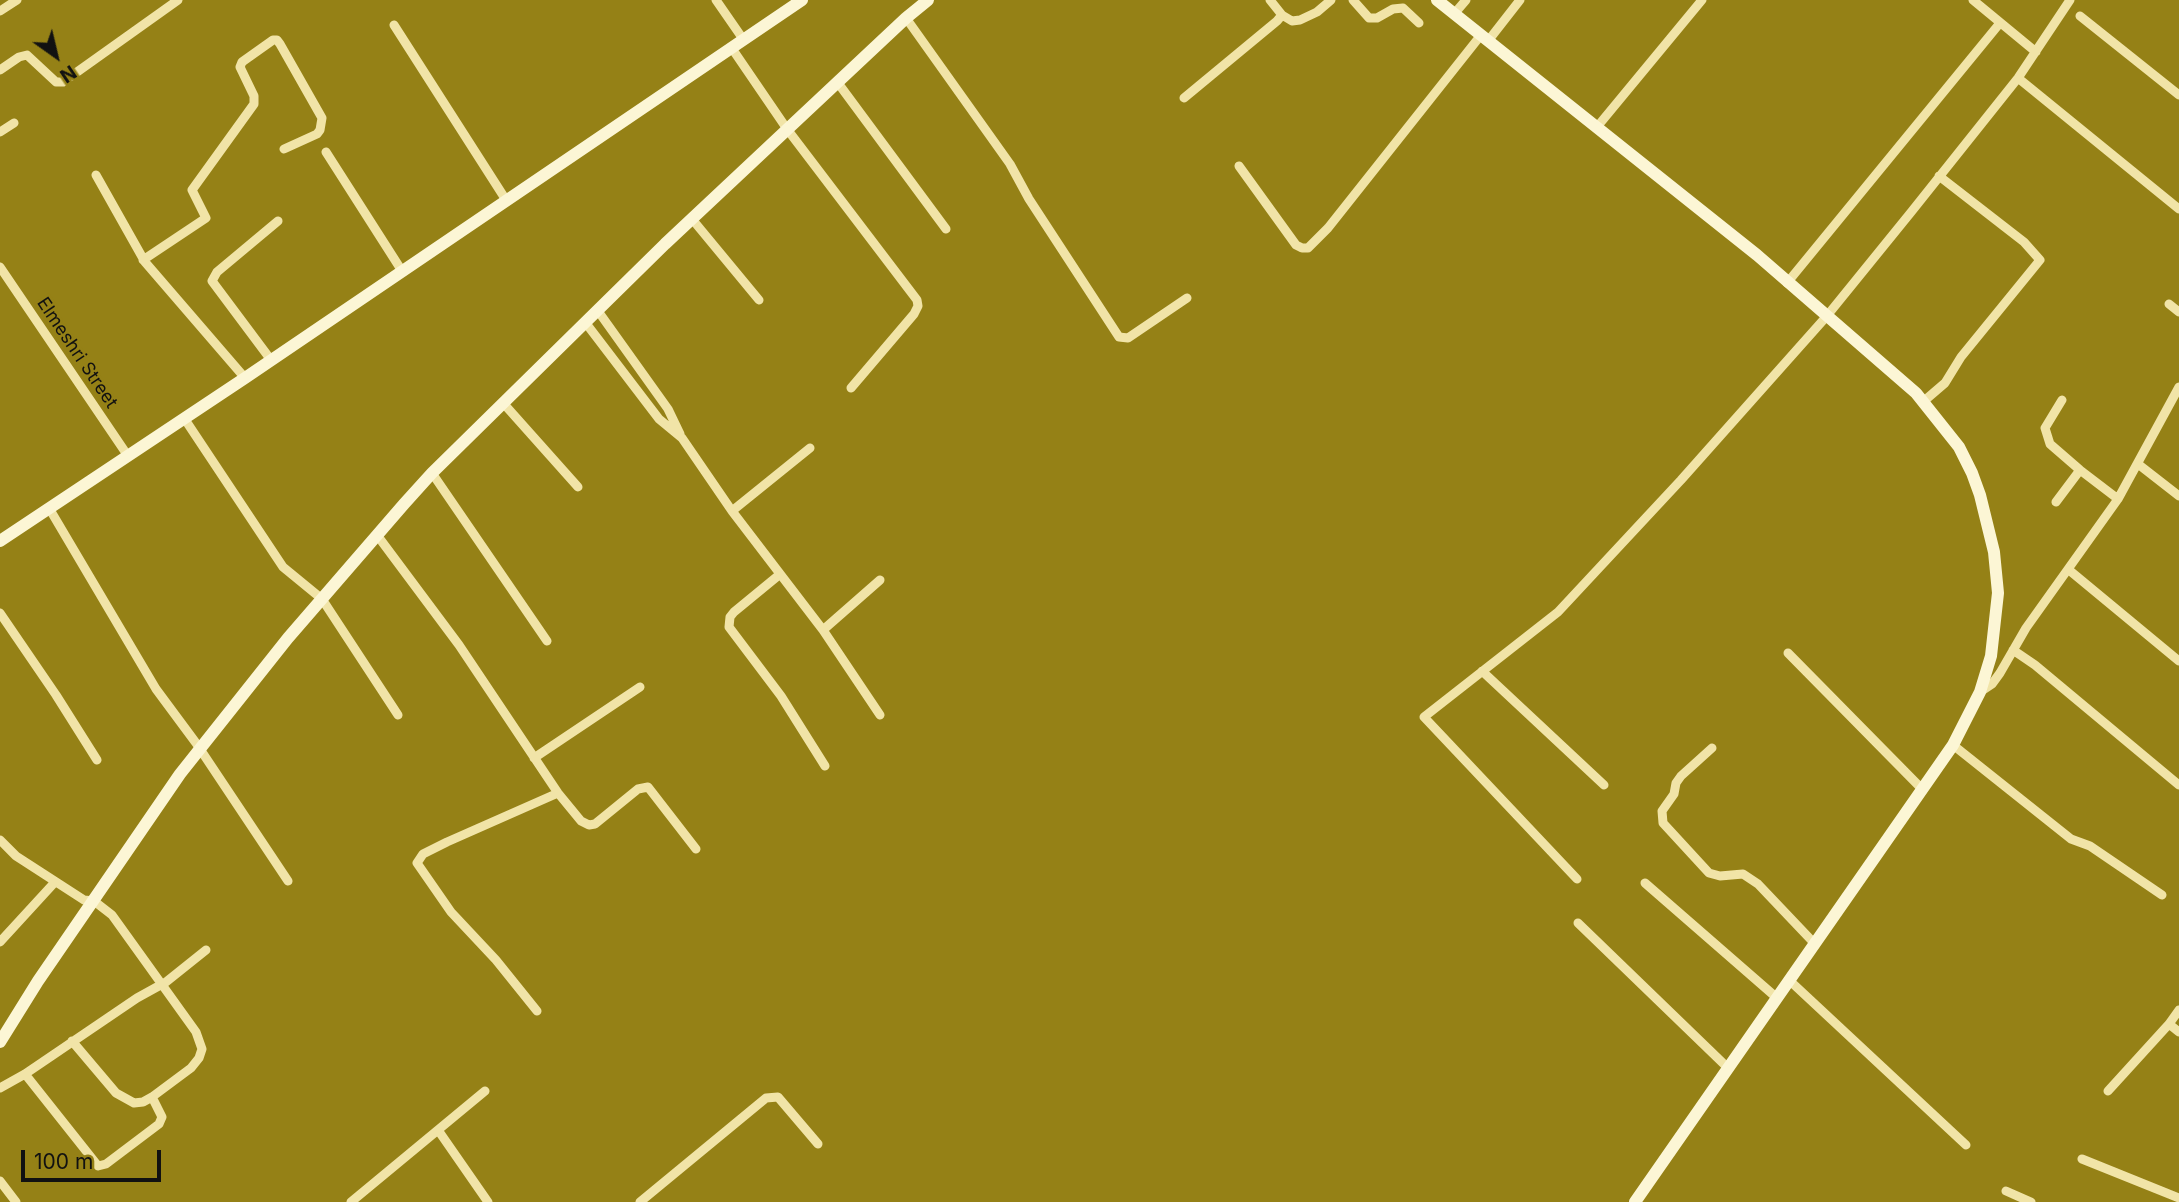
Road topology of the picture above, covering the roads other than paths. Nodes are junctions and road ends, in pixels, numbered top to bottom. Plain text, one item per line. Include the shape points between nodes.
1 (17, 0) edge
2 (178, 0) edge
3 (716, 0) edge
4 (802, 0) edge
5 (928, 0) edge
6 (1270, 0) edge
7 (1331, 0) edge
8 (1353, 0) edge
9 (1437, 0) edge
10 (1466, 0) edge
11 (1520, 0) edge
12 (1702, 0) edge
13 (1973, 0) edge
14 (2070, 0) edge
15 (0, 11) edge
16 (1454, 14) junction
17 (1282, 15) junction
18 (2080, 16) dead end
19 (906, 18) junction
20 (1419, 23) dead end
21 (2000, 23) junction
22 (394, 26) dead end
23 (1484, 38) junction
24 (743, 39) junction
25 (731, 47) junction
26 (2036, 52) junction
27 (0, 70) edge
28 (2018, 78) junction
29 (838, 83) junction
30 (2179, 95) edge
31 (1184, 98) dead end
32 (13, 123) dead end
33 (1597, 127) junction
34 (787, 130) junction
35 (0, 132) edge
36 (285, 149) dead end
37 (326, 152) dead end
38 (1239, 166) dead end
39 (96, 176) dead end
40 (1940, 176) junction
41 (506, 201) junction
42 (2179, 209) edge
43 (692, 219) junction
44 (278, 220) dead end
45 (946, 229) dead end
46 (143, 260) junction
47 (0, 267) edge
48 (401, 271) junction
49 (1787, 283) junction
50 (1186, 298) dead end
51 (759, 300) dead end
52 (2169, 304) dead end
53 (598, 311) junction
54 (2179, 312) edge
55 (1826, 317) junction
56 (585, 323) junction
57 (271, 359) junction
58 (245, 378) junction
59 (2179, 387) edge
60 (851, 388) dead end
61 (2062, 400) dead end
62 (1924, 401) junction
63 (504, 404) junction
64 (184, 418) junction
65 (682, 438) junction
66 (810, 448) dead end
67 (128, 456) junction
68 (2138, 464) junction
69 (2080, 470) junction
70 (432, 473) junction
71 (578, 486) dead end
72 (2179, 496) edge
73 (2118, 499) junction
74 (2056, 502) dead end
75 (49, 508) junction
76 (732, 512) junction
77 (377, 535) junction
78 (0, 541) edge
79 (2069, 570) junction
80 (779, 575) junction
81 (880, 580) dead end
82 (322, 599) junction
83 (0, 613) edge
84 (823, 631) junction
85 (547, 641) dead end
86 (2012, 650) junction
87 (1788, 653) dead end
88 (2179, 661) edge
89 (1482, 671) junction
90 (640, 687) dead end
91 (1980, 692) junction
92 (398, 715) dead end
93 (880, 715) dead end
94 (1953, 745) junction
95 (1712, 748) dead end
96 (200, 749) junction
97 (534, 758) junction
98 (97, 760) dead end
99 (825, 766) dead end
100 (1604, 785) dead end
101 (2179, 785) edge
102 (1923, 790) junction
103 (558, 793) junction
104 (0, 840) edge
105 (696, 849) dead end
106 (1577, 879) dead end
107 (288, 881) dead end
108 (55, 882) junction
109 (1645, 883) dead end
110 (2162, 895) dead end
111 (94, 901) junction
112 (1578, 923) dead end
113 (0, 942) edge
114 (1815, 944) junction
115 (206, 950) dead end
116 (1789, 980) junction
117 (160, 985) junction
118 (1777, 998) junction
119 (2179, 1010) edge
120 (537, 1011) dead end
121 (2169, 1024) junction
122 (2179, 1032) edge
123 (72, 1041) junction
124 (0, 1042) edge
125 (1728, 1068) junction
126 (25, 1074) junction
127 (0, 1088) edge
128 (485, 1091) dead end
129 (2108, 1091) dead end
130 (152, 1097) junction
131 (438, 1130) junction
132 (818, 1144) dead end
133 (1966, 1145) dead end
134 (2082, 1159) dead end
135 (0, 1181) edge
136 (2006, 1191) dead end
137 (2179, 1198) edge
138 (16, 1202) edge
139 (351, 1202) edge
140 (488, 1202) edge
141 (640, 1202) edge
142 (1636, 1202) edge
143 (2032, 1202) edge

1 - 15 street
2 - 27 street via 63,82 56,82 27,55
3 - 24 street
4 - 24 main road
5 - 19 main road
6 - 17 street
7 - 17 street via 1300,20
8 - 20 street via 1370,18 1403,8
9 - 16 main road
10 - 16 street
11 - 23 street
12 - 33 street
13 - 21 street
14 - 26 street
16 - 23 main road
17 - 31 street
18 - 30 street
19 - 29 main road
19 - 50 street via 1010,164 1119,337 1128,338
21 - 26 street
21 - 49 street
22 - 41 street
23 - 33 main road
23 - 38 street via 1308,248 1296,245
24 - 25 main road
25 - 34 street
25 - 41 main road
26 - 28 street
28 - 40 street
28 - 42 street
29 - 34 main road
29 - 45 street
32 - 35 street
33 - 49 main road
34 - 43 main road
34 - 60 street via 917,300 914,314
36 - 46 street via 317,134 322,118 280,44 273,40 242,62 254,104 192,188 206,218
37 - 48 street
39 - 46 street
40 - 55 street
40 - 62 street via 2040,260 1945,383
41 - 48 main road
43 - 51 street
43 - 53 main road
44 - 57 street via 212,281
46 - 58 street
47 - 67 street, Elmeshri Street
48 - 57 main road
49 - 55 main road
52 - 54 street
53 - 56 main road
53 - 65 street via 668,409
55 - 62 main road
55 - 89 street via 1558,612
56 - 63 main road
56 - 65 street via 659,419
57 - 58 main road
58 - 64 main road
59 - 68 street
61 - 69 street via 2045,428 2047,437 2057,452
62 - 91 main road via 1959,447 1990,531 1997,617 1992,656
63 - 70 main road
63 - 71 street
64 - 67 main road
64 - 82 street via 282,568
65 - 76 street
66 - 76 street
67 - 75 main road
68 - 72 street
68 - 73 street
69 - 73 street
69 - 74 street
70 - 77 main road
70 - 85 street
73 - 79 street
75 - 78 main road
75 - 96 street via 156,689
76 - 80 street
77 - 82 main road
77 - 97 street via 459,645
79 - 86 street
79 - 88 street
80 - 84 street
80 - 99 street via 734,612 729,627 781,696
81 - 84 street
82 - 92 street
82 - 96 main road
83 - 98 street
84 - 93 street
86 - 91 street via 1992,684
86 - 101 street
87 - 102 street
89 - 100 street
89 - 106 street via 1424,718
90 - 97 street
91 - 94 main road
94 - 102 main road
94 - 110 street via 2071,839 2090,846
95 - 114 street via 1676,783 1662,811 1663,823 1709,873 1743,874 1758,884
96 - 107 street
96 - 111 main road
97 - 103 street
102 - 114 main road
103 - 105 street via 580,821 589,825 638,789 648,787
103 - 120 street via 447,842 417,863 451,912
104 - 108 street
108 - 111 street via 84,901
108 - 113 street
109 - 118 street
111 - 117 street via 112,915
111 - 124 main road
112 - 125 street
114 - 116 main road
115 - 117 street
116 - 118 main road
116 - 133 street
117 - 123 street
117 - 130 street via 196,1032 202,1049 191,1068
118 - 125 main road
119 - 121 street
121 - 122 street
121 - 129 street
123 - 126 street
123 - 130 street via 125,1100 134,1103
125 - 142 main road
126 - 127 street
126 - 130 street via 98,1166 159,1124 162,1117
128 - 131 street
131 - 139 street
131 - 140 street
132 - 141 street via 778,1097 766,1098
134 - 137 street
135 - 138 street
136 - 143 street

